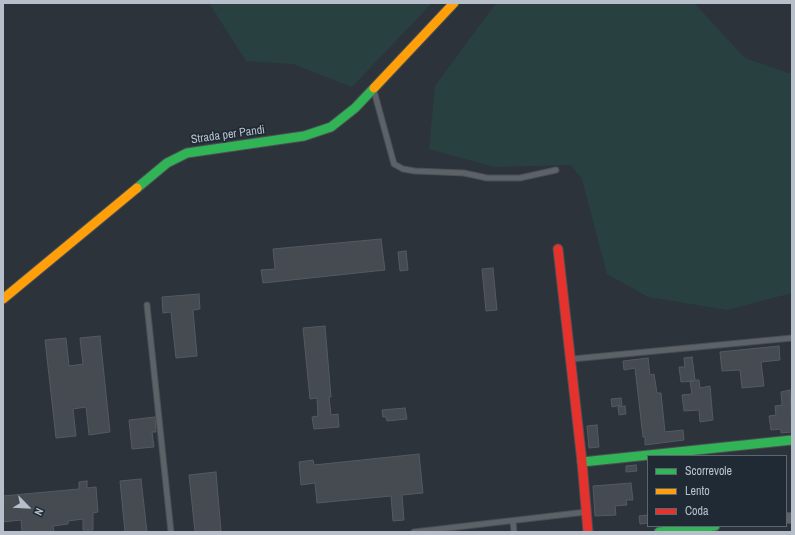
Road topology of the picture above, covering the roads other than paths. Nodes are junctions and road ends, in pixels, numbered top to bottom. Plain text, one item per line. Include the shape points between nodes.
1 (452, 5) edge
2 (374, 88) junction
3 (556, 170) dead end
4 (558, 249) dead end
5 (3, 299) edge
6 (147, 305) dead end
7 (792, 338) edge
8 (570, 359) junction
9 (792, 440) edge
10 (647, 455) edge
11 (649, 455) edge
12 (582, 462) junction
13 (586, 512) junction
14 (513, 520) junction
15 (705, 527) edge
16 (171, 532) edge
17 (414, 532) edge
18 (514, 532) edge
19 (588, 532) edge
20 (659, 532) edge

1 - 2 street, Strada per Pandi
2 - 3 lane via 394,164 403,169 415,172 464,173 487,178 520,178
2 - 5 street, Strada per Pandi via 355,108 331,127 304,136 187,153 167,163
4 - 8 street
6 - 16 lane
7 - 8 lane
8 - 12 street
9 - 11 street
10 - 12 street
12 - 13 street
13 - 14 lane
13 - 19 street
14 - 17 lane
14 - 18 lane
15 - 20 street

